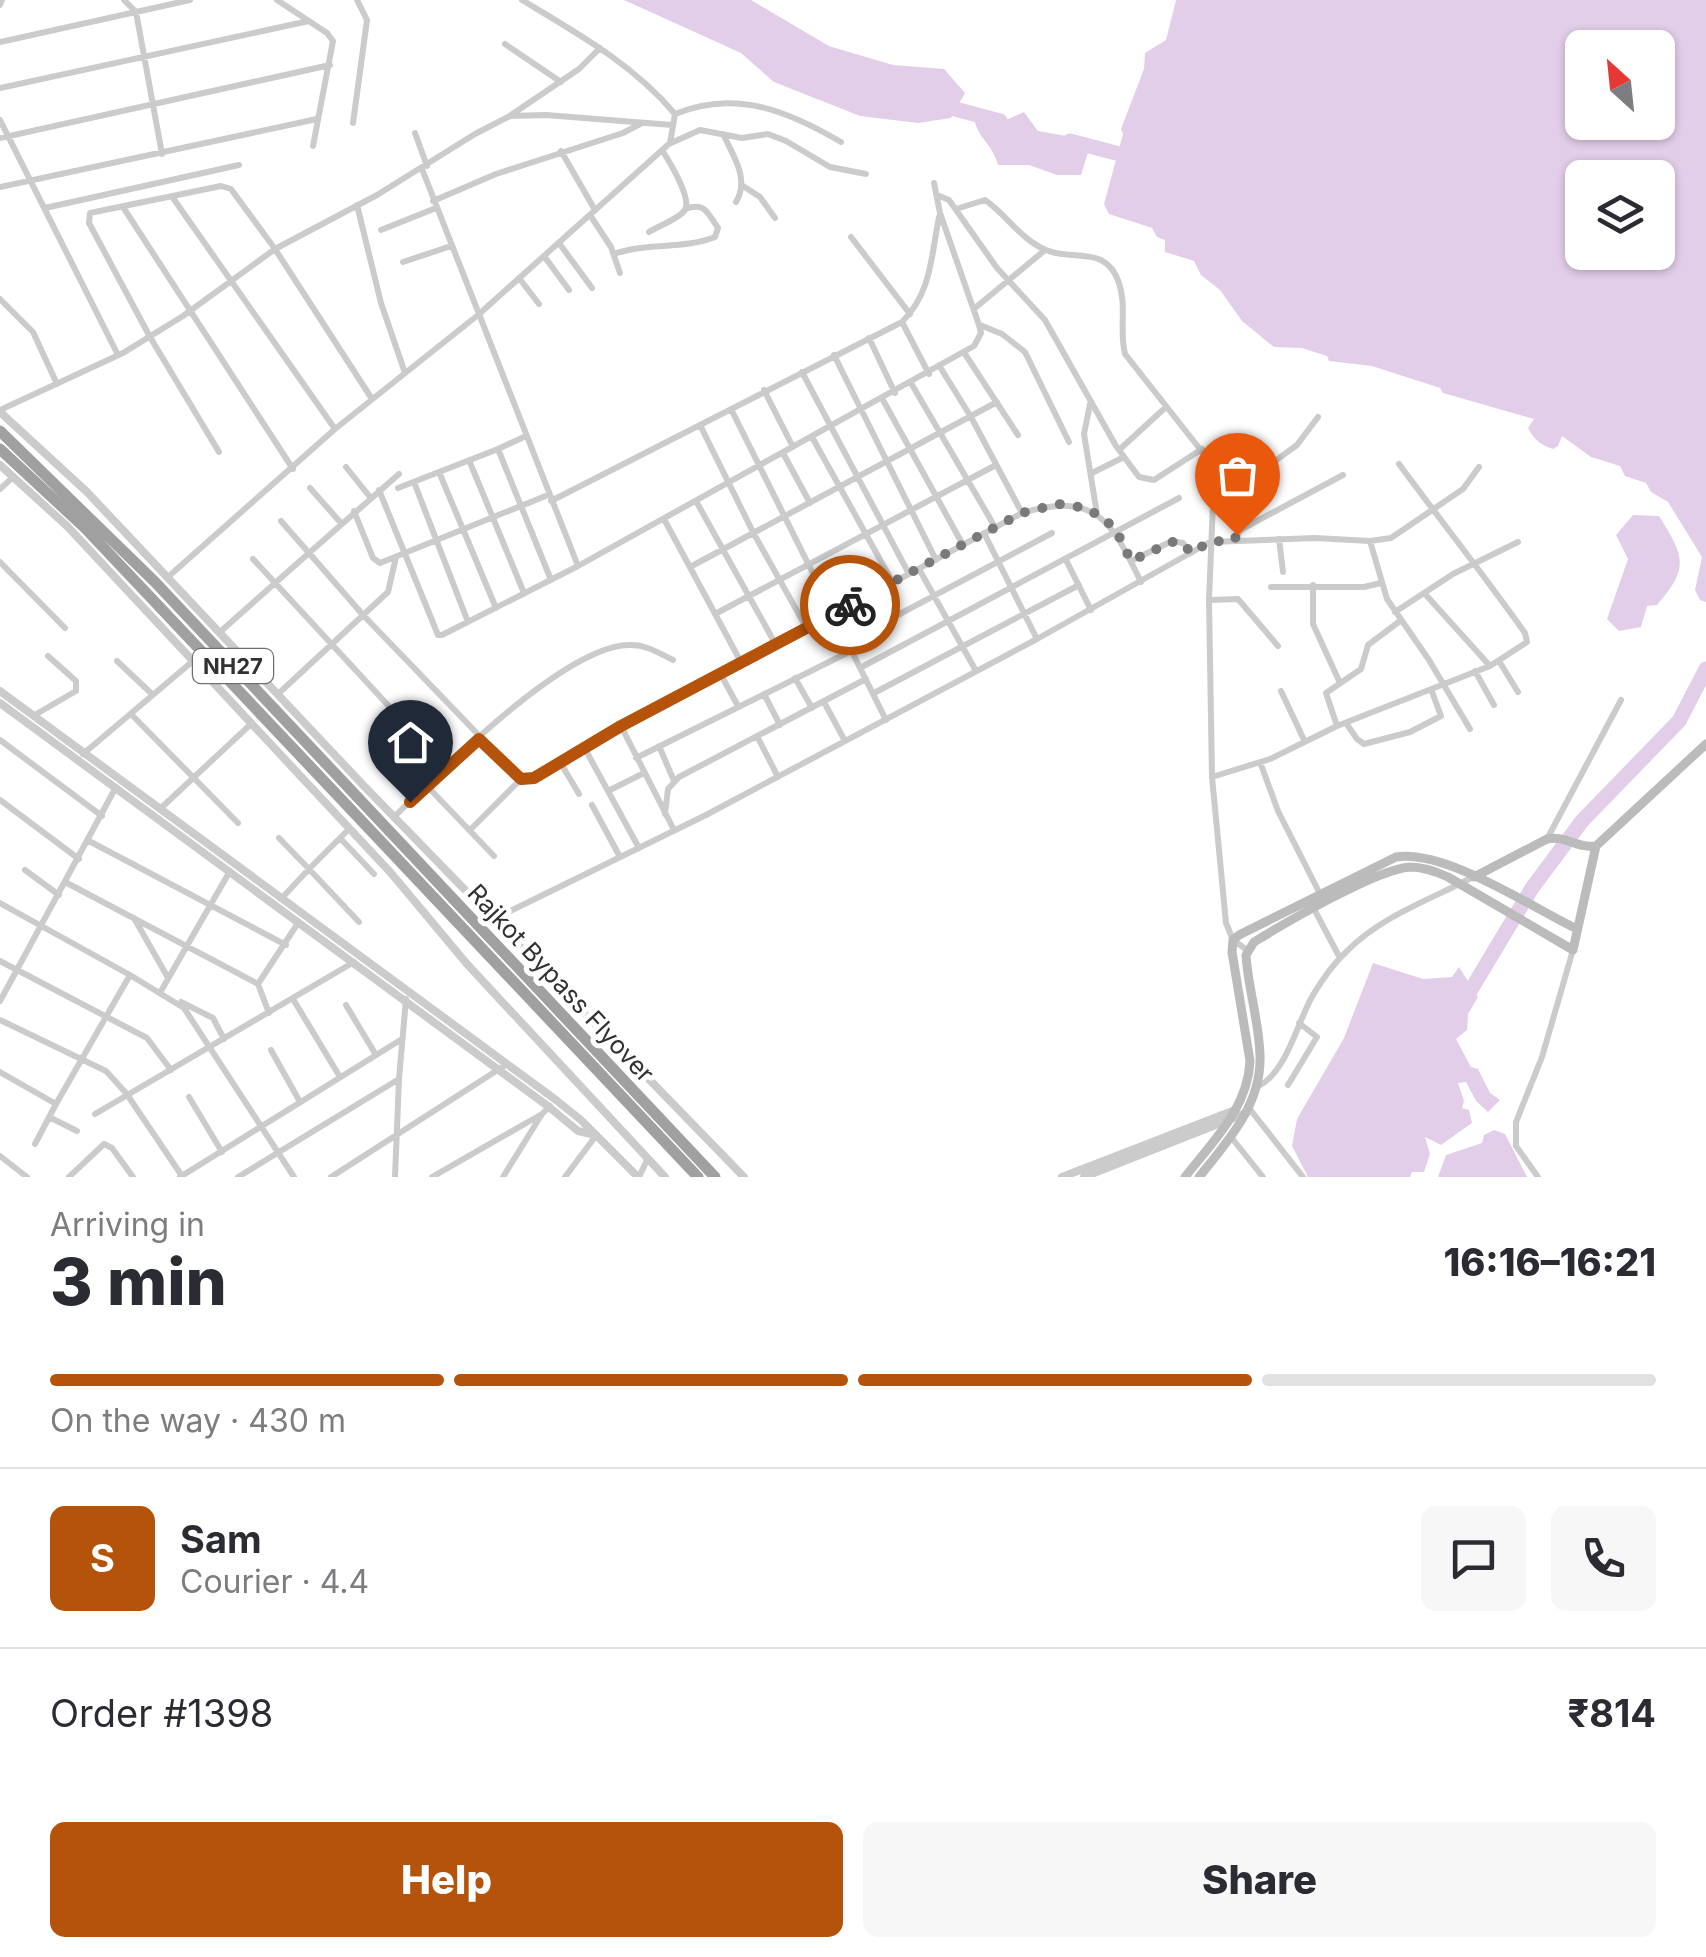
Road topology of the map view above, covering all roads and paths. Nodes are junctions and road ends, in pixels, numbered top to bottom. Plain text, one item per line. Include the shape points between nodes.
1 (124, 0) edge
2 (190, 0) edge
3 (277, 0) edge
4 (357, 0) edge
5 (522, 0) edge
6 (136, 12) junction
7 (310, 21) junction
8 (0, 42) edge
9 (505, 44) dead end
10 (600, 48) junction
11 (145, 58) junction
12 (330, 65) junction
13 (561, 82) junction
14 (0, 88) edge
15 (152, 104) junction
16 (675, 114) junction
17 (510, 116) junction
18 (0, 120) edge
19 (318, 120) junction
20 (353, 122) dead end
21 (642, 123) junction
22 (672, 125) junction
23 (415, 133) dead end
24 (723, 133) junction
25 (9, 136) junction
26 (0, 138) edge
27 (841, 142) dead end
28 (670, 143) junction
29 (314, 146) dead end
30 (662, 150) junction
31 (560, 151) junction
32 (162, 154) junction
33 (239, 165) dead end
34 (425, 168) junction
35 (866, 174) dead end
36 (30, 179) junction
37 (934, 183) dead end
38 (743, 186) junction
39 (0, 187) edge
40 (936, 194) junction
41 (173, 198) junction
42 (736, 202) dead end
43 (357, 204) junction
44 (435, 204) junction
45 (44, 208) junction
46 (123, 208) junction
47 (686, 209) junction
48 (956, 209) junction
49 (592, 213) junction
50 (940, 213) junction
51 (774, 218) dead end
52 (381, 230) dead end
53 (649, 232) dead end
54 (851, 237) dead end
55 (559, 243) junction
56 (451, 246) junction
57 (276, 248) junction
58 (1046, 250) junction
59 (614, 254) junction
60 (544, 256) junction
61 (403, 262) dead end
62 (620, 274) dead end
63 (519, 278) junction
64 (230, 282) junction
65 (1009, 282) junction
66 (592, 288) dead end
67 (569, 290) dead end
68 (0, 299) edge
69 (539, 304) dead end
70 (974, 308) junction
71 (189, 312) junction
72 (910, 314) junction
73 (478, 315) junction
74 (902, 322) junction
75 (980, 325) junction
76 (150, 337) junction
77 (869, 338) junction
78 (965, 354) junction
79 (118, 355) junction
80 (834, 356) junction
81 (940, 368) junction
82 (405, 372) junction
83 (802, 372) junction
84 (929, 374) junction
85 (56, 384) junction
86 (911, 384) junction
87 (764, 390) junction
88 (894, 393) junction
89 (372, 399) junction
90 (882, 400) junction
91 (997, 402) junction
92 (1091, 403) junction
93 (1166, 407) junction
94 (731, 409) junction
95 (862, 410) junction
96 (0, 411) edge
97 (971, 417) junction
98 (1318, 417) dead end
99 (700, 425) junction
100 (830, 426) junction
101 (335, 430) junction
102 (0, 431) edge
103 (940, 435) junction
104 (1018, 435) dead end
105 (526, 436) junction
106 (812, 437) junction
107 (1069, 442) dead end
108 (793, 447) junction
109 (0, 449) edge
110 (1202, 449) junction
111 (498, 450) junction
112 (911, 450) junction
113 (218, 452) dead end
114 (783, 453) junction
115 (1121, 453) junction
116 (1207, 458) junction
117 (469, 460) junction
118 (886, 463) junction
119 (1399, 464) dead end
120 (0, 465) edge
121 (996, 465) junction
122 (759, 466) junction
123 (346, 467) dead end
124 (1478, 467) dead end
125 (293, 469) junction
126 (439, 472) junction
127 (1092, 473) junction
128 (399, 474) dead end
129 (1343, 475) dead end
130 (13, 476) junction
131 (859, 478) junction
132 (965, 481) junction
133 (414, 482) junction
134 (730, 482) junction
135 (310, 488) dead end
136 (398, 488) dead end
137 (839, 488) junction
138 (0, 489) edge
139 (380, 490) junction
140 (935, 496) junction
141 (1232, 496) dead end
142 (370, 497) junction
143 (550, 498) junction
144 (1180, 498) dead end
145 (696, 501) junction
146 (1214, 502) junction
147 (810, 503) junction
148 (522, 506) junction
149 (910, 509) junction
150 (1432, 509) junction
151 (354, 511) junction
152 (1022, 513) junction
153 (1097, 514) junction
154 (784, 517) junction
155 (492, 518) junction
156 (664, 519) junction
157 (281, 521) dead end
158 (341, 523) junction
159 (882, 524) junction
160 (995, 527) junction
161 (463, 529) junction
162 (865, 533) junction
163 (984, 533) junction
164 (1052, 533) dead end
165 (754, 534) junction
166 (1118, 534) junction
167 (1278, 539) junction
168 (436, 540) junction
169 (1234, 540) junction
170 (1370, 541) junction
171 (1210, 542) junction
172 (1518, 542) dead end
173 (962, 545) junction
174 (724, 550) junction
175 (309, 553) junction
176 (1191, 553) junction
177 (406, 554) junction
178 (396, 557) junction
179 (254, 559) dead end
180 (936, 560) junction
181 (1066, 560) junction
182 (1131, 561) junction
183 (0, 562) edge
184 (809, 562) junction
185 (999, 562) junction
186 (1474, 563) junction
187 (578, 566) junction
188 (690, 567) junction
189 (919, 569) junction
190 (1283, 572) dead end
191 (909, 574) junction
192 (168, 577) junction
193 (550, 580) junction
194 (778, 580) junction
195 (1142, 582) junction
196 (892, 583) junction
197 (1381, 583) junction
198 (274, 584) junction
199 (1079, 585) junction
200 (1314, 585) junction
201 (1013, 587) junction
202 (1271, 587) dead end
203 (524, 594) junction
204 (749, 595) junction
205 (935, 595) junction
206 (1426, 595) junction
207 (1209, 600) junction
208 (496, 608) junction
209 (1091, 610) junction
210 (1024, 611) junction
211 (1395, 612) junction
212 (715, 614) junction
213 (834, 614) junction
214 (364, 616) junction
215 (950, 621) junction
216 (1400, 621) junction
217 (468, 622) junction
218 (806, 627) junction
219 (65, 628) dead end
220 (220, 632) junction
221 (1037, 639) junction
222 (847, 642) junction
223 (332, 645) junction
224 (776, 645) junction
225 (962, 645) junction
226 (1278, 646) dead end
227 (852, 651) junction
228 (48, 656) dead end
229 (672, 660) dead end
230 (117, 661) dead end
231 (192, 661) junction
232 (1499, 661) junction
233 (742, 664) junction
234 (1490, 666) junction
235 (860, 668) junction
236 (1474, 671) junction
237 (976, 672) junction
238 (722, 675) junction
239 (796, 678) junction
240 (866, 680) junction
241 (1340, 683) junction
242 (1442, 685) junction
243 (1431, 689) junction
244 (0, 691) edge
245 (1281, 691) dead end
246 (874, 692) junction
247 (1518, 692) dead end
248 (278, 694) junction
249 (764, 694) junction
250 (153, 696) junction
251 (1620, 700) dead end
252 (824, 702) junction
253 (0, 704) edge
254 (1494, 705) dead end
255 (738, 706) junction
256 (812, 708) junction
257 (132, 714) junction
258 (33, 716) junction
259 (886, 720) junction
260 (1346, 723) junction
261 (251, 724) junction
262 (780, 724) junction
263 (621, 726) junction
264 (1337, 726) junction
265 (1470, 729) dead end
266 (757, 736) junction
267 (479, 739) junction
268 (0, 740) edge
269 (846, 741) junction
270 (1305, 742) junction
271 (1706, 744) edge
272 (658, 746) junction
273 (584, 747) junction
274 (83, 753) junction
275 (636, 758) junction
276 (75, 761) junction
277 (560, 762) junction
278 (1260, 762) junction
279 (446, 768) junction
280 (644, 773) junction
281 (195, 777) junction
282 (778, 777) junction
283 (1212, 777) junction
284 (521, 779) junction
285 (674, 781) junction
286 (117, 785) junction
287 (426, 786) junction
288 (608, 791) junction
289 (578, 794) dead end
290 (0, 800) edge
291 (592, 806) dead end
292 (161, 808) junction
293 (666, 814) junction
294 (102, 816) junction
295 (394, 817) junction
296 (238, 823) dead end
297 (349, 828) junction
298 (470, 830) junction
299 (674, 830) junction
300 (279, 838) dead end
301 (340, 838) junction
302 (1547, 839) junction
303 (89, 841) junction
304 (1591, 847) junction
305 (639, 848) junction
306 (494, 856) dead end
307 (620, 857) junction
308 (78, 859) junction
309 (232, 868) junction
310 (25, 870) dead end
311 (309, 870) junction
312 (374, 874) dead end
313 (1474, 877) junction
314 (67, 883) junction
315 (1460, 884) junction
316 (1320, 894) junction
317 (60, 896) junction
318 (282, 898) junction
319 (0, 903) edge
320 (212, 904) junction
321 (275, 906) junction
322 (1314, 909) junction
323 (455, 912) junction
324 (133, 917) junction
325 (494, 919) junction
326 (358, 922) dead end
327 (298, 923) junction
328 (41, 926) junction
329 (1577, 930) junction
330 (1233, 940) junction
331 (286, 945) junction
332 (185, 946) junction
333 (1247, 950) junction
334 (1573, 950) junction
335 (1340, 958) junction
336 (0, 961) edge
337 (355, 961) junction
338 (16, 971) junction
339 (130, 974) junction
340 (167, 976) junction
341 (258, 984) junction
342 (161, 991) junction
343 (407, 992) junction
344 (294, 999) junction
345 (175, 1000) junction
346 (0, 1002) edge
347 (406, 1003) junction
348 (346, 1005) dead end
349 (269, 1014) junction
350 (107, 1017) junction
351 (0, 1020) edge
352 (1298, 1024) junction
353 (402, 1038) junction
354 (224, 1039) junction
355 (210, 1047) junction
356 (271, 1050) dead end
357 (376, 1055) junction
358 (82, 1059) junction
359 (503, 1068) junction
360 (171, 1070) junction
361 (0, 1072) edge
362 (340, 1077) junction
363 (399, 1079) junction
364 (1288, 1085) dead end
365 (1257, 1087) junction
366 (126, 1094) junction
367 (189, 1097) dead end
368 (300, 1102) junction
369 (56, 1104) junction
370 (549, 1107) junction
371 (1246, 1108) junction
372 (95, 1114) dead end
373 (49, 1118) junction
374 (1231, 1119) junction
375 (259, 1128) junction
376 (76, 1132) dead end
377 (593, 1135) junction
378 (397, 1138) junction
379 (1231, 1138) junction
380 (35, 1144) dead end
381 (222, 1152) junction
382 (278, 1152) junction
383 (0, 1156) edge
384 (648, 1158) junction
385 (24, 1176) edge
386 (181, 1176) edge
387 (70, 1177) edge
388 (133, 1177) edge
389 (238, 1177) edge
390 (294, 1177) edge
391 (331, 1177) edge
392 (394, 1177) edge
393 (432, 1177) edge
394 (503, 1177) edge
395 (565, 1177) edge
396 (638, 1177) edge
397 (666, 1177) edge
398 (698, 1177) edge
399 (715, 1177) edge
400 (744, 1177) edge
401 (1062, 1177) edge
402 (1084, 1177) edge
403 (1185, 1177) edge
404 (1199, 1177) edge
405 (1263, 1177) edge
406 (1303, 1177) edge
407 (1538, 1177) edge

1 - 6 street
2 - 6 street
3 - 7 street
4 - 20 street via 366,20
5 - 10 street
6 - 8 street
6 - 11 street
7 - 11 street
7 - 12 street via 333,41
9 - 13 street
10 - 13 street
10 - 16 street
11 - 14 street
11 - 15 street
12 - 15 street
12 - 19 street
13 - 17 street
15 - 25 street
15 - 32 street
16 - 22 street
16 - 27 street via 729,102 759,105
17 - 21 street
17 - 34 street
18 - 25 street
19 - 29 street
19 - 32 street
21 - 22 street
21 - 31 street
22 - 28 street
23 - 34 street
24 - 28 street via 700,130
24 - 35 street via 777,136 830,166
24 - 38 street
25 - 26 street
25 - 36 street
28 - 30 street
30 - 47 street
30 - 49 street
31 - 44 street
31 - 49 street
32 - 36 street
33 - 45 street
34 - 43 street
34 - 44 street
36 - 39 street
36 - 45 street
37 - 40 street
38 - 42 street
38 - 51 street
40 - 48 street
40 - 50 street
41 - 46 street
41 - 57 street via 226,186
41 - 64 street
43 - 57 street
43 - 82 street
44 - 52 street
44 - 56 street
45 - 79 street
46 - 71 street
46 - 76 street via 88,217
47 - 53 street
47 - 59 street via 704,206 718,233 687,246
48 - 58 street via 985,200
48 - 65 street
49 - 55 street
49 - 59 street
50 - 70 street
50 - 72 street via 930,274
54 - 72 street
55 - 60 street
55 - 66 street
56 - 61 street
56 - 73 street
57 - 64 street
57 - 89 street
58 - 65 street
58 - 93 street via 1092,255 1112,270 1122,296 1126,354
59 - 62 street
60 - 63 street
60 - 67 street
63 - 69 street
63 - 73 street
64 - 71 street
64 - 101 street
65 - 70 street
65 - 92 street via 1044,320
68 - 85 street via 33,332
70 - 75 street
71 - 76 street
71 - 125 street
72 - 74 street
73 - 82 street
73 - 105 street
74 - 77 street
74 - 84 street
75 - 78 street via 978,340
75 - 107 street via 1025,352
76 - 79 street
76 - 113 street
77 - 80 street
77 - 88 street
78 - 81 street
78 - 91 street
79 - 85 street
80 - 83 street
80 - 95 street
81 - 84 street
81 - 97 street
82 - 89 street
83 - 87 street
83 - 100 street
84 - 86 street
85 - 96 street
86 - 88 street
86 - 103 street
87 - 94 street
87 - 108 street
88 - 90 street
89 - 101 street
90 - 95 street
90 - 112 street
91 - 97 street
91 - 104 street
92 - 115 street
92 - 127 street via 1084,434
93 - 110 street
93 - 115 street
94 - 99 street
94 - 122 street
95 - 100 street
95 - 118 street
96 - 192 street
97 - 103 street
97 - 121 street
98 - 116 street via 1297,445 1264,468
99 - 134 street
99 - 143 street
100 - 106 street
100 - 131 street
101 - 125 street
102 - 323 highway, Rajkot Bypass Flyover / NH27 via 155,582
103 - 112 street
103 - 132 street
105 - 111 street
105 - 143 street
106 - 108 street
106 - 137 street
108 - 114 street
109 - 323 highway, Rajkot Bypass Flyover / NH27 via 85,528
110 - 115 street via 1154,480 1138,477
110 - 116 street
111 - 117 street
111 - 148 street
112 - 118 street
112 - 140 street
114 - 122 street
114 - 147 street
115 - 127 street
116 - 146 street
117 - 126 street
117 - 155 street
118 - 131 street
118 - 149 street
119 - 150 street
120 - 130 street
121 - 132 street
121 - 152 street
122 - 134 street
122 - 154 street
123 - 142 street
124 - 150 street via 1464,489
125 - 192 street
126 - 133 street
126 - 161 street
127 - 153 street
128 - 139 street
129 - 169 street via 1242,529
130 - 138 street
130 - 231 street
131 - 137 street
131 - 159 street
132 - 140 street
132 - 160 street
133 - 136 street
133 - 168 street
134 - 145 street
134 - 165 street
135 - 158 street
137 - 147 street
137 - 162 street
139 - 142 street
139 - 177 street
140 - 149 street
140 - 173 street
141 - 146 street
142 - 151 street
143 - 148 street
143 - 187 street
144 - 166 street
145 - 156 street
145 - 174 street
146 - 171 street
147 - 154 street
148 - 155 street
148 - 193 street
149 - 159 street
149 - 180 street
150 - 170 street via 1401,533
150 - 186 street
151 - 158 street
151 - 178 street via 373,558 380,563
152 - 153 street via 1059,504
152 - 160 street
153 - 166 street
154 - 165 street
154 - 184 street
155 - 161 street
155 - 203 street
156 - 187 street
156 - 188 street
157 - 175 street
158 - 175 street
159 - 162 street
159 - 191 street
160 - 163 street
161 - 168 street
161 - 208 street
162 - 184 street
162 - 196 street
163 - 173 street
163 - 185 street
164 - 185 street
165 - 174 street
165 - 194 street
166 - 181 street
166 - 182 street
167 - 169 street
167 - 170 street
167 - 190 street
168 - 177 street
168 - 217 street
169 - 171 street
170 - 197 street
171 - 176 street
171 - 207 street
172 - 186 street
173 - 180 street
174 - 188 street
174 - 204 street
175 - 198 street
175 - 214 street
176 - 182 street via 1172,542
176 - 195 street
177 - 178 street
177 - 217 street via 438,635
178 - 214 street via 388,592
179 - 198 street
180 - 189 street
181 - 199 street
181 - 201 street
182 - 195 street
183 - 219 street
184 - 194 street
184 - 213 street
185 - 201 street
185 - 205 street
186 - 206 street
186 - 232 street via 1527,637
187 - 193 street
188 - 212 street
189 - 191 street
189 - 205 street
191 - 196 street
192 - 220 street
193 - 203 street
194 - 204 street
194 - 218 street
195 - 209 street
196 - 213 street
197 - 200 street
197 - 211 street
198 - 220 street
198 - 223 street
199 - 209 street
199 - 210 street
200 - 202 street
200 - 241 street via 1313,624
201 - 210 street
201 - 215 street
203 - 208 street
204 - 212 street
204 - 224 street
205 - 215 street
205 - 222 street
206 - 211 street
206 - 234 street
207 - 226 street via 1238,599
207 - 283 street
208 - 217 street
209 - 221 street
210 - 221 street
210 - 225 street
211 - 216 street
212 - 233 street
213 - 218 street
213 - 222 street
214 - 223 street
214 - 267 street
215 - 225 street
215 - 235 street
216 - 241 street via 1368,646 1361,669
216 - 242 street
218 - 224 street
220 - 248 street
221 - 237 street
222 - 227 street
223 - 248 street
223 - 279 street
224 - 233 street
225 - 237 street
225 - 246 street
227 - 235 street
227 - 239 street
228 - 258 street via 78,687
229 - 267 street via 637,645 609,649 526,696
230 - 250 street
231 - 250 street
231 - 261 street
232 - 234 street
232 - 247 street
233 - 238 street
234 - 236 street
235 - 240 street
236 - 242 street
236 - 254 street
237 - 259 street
238 - 255 street
238 - 263 street
239 - 249 street
239 - 256 street
240 - 246 street
240 - 252 street
241 - 264 street via 1326,696
242 - 243 street
242 - 265 street
243 - 260 street
243 - 260 street via 1441,716 1410,732 1364,744
244 - 258 street
245 - 270 street
246 - 259 street
248 - 295 street
249 - 255 street
249 - 262 street
250 - 257 street
251 - 302 street
252 - 256 street
252 - 269 street
253 - 276 street
255 - 272 street
256 - 262 street
257 - 274 street
257 - 281 street
258 - 274 street
259 - 269 street
260 - 264 street
261 - 281 street
261 - 297 street
262 - 266 street
263 - 273 street
263 - 275 street
264 - 270 street
266 - 282 street
266 - 285 street
267 - 279 street
267 - 284 street
268 - 294 street
269 - 282 street
270 - 278 street
271 - 304 main road
272 - 275 street
272 - 285 street
273 - 277 street
273 - 288 street
274 - 276 street
274 - 286 street
275 - 280 street
276 - 286 street
277 - 284 street
277 - 289 street
278 - 283 street
278 - 316 street
279 - 287 street
280 - 288 street
280 - 293 street
281 - 292 street
281 - 296 street
282 - 299 street
283 - 330 street
284 - 298 street
285 - 293 street
286 - 292 street
286 - 294 street
286 - 309 street
287 - 295 street
287 - 298 street
288 - 305 street
290 - 308 street
291 - 307 street
292 - 309 street
293 - 299 street
294 - 303 street
295 - 325 street
297 - 301 street
297 - 384 street
298 - 306 street
299 - 305 street
300 - 311 street
301 - 311 street
301 - 312 street
302 - 304 main road
302 - 313 main road
303 - 308 street
303 - 320 street
304 - 329 main road
305 - 307 street
307 - 325 street
308 - 314 street
309 - 318 street
309 - 320 street
309 - 321 street
310 - 317 street
311 - 318 street
311 - 326 street
313 - 315 street
313 - 316 main road via 1442,861 1396,857
313 - 329 main road
314 - 317 street
314 - 324 street
315 - 322 main road via 1430,869 1398,869
315 - 334 main road
315 - 335 street via 1386,920
316 - 330 main road
317 - 328 street
318 - 321 street
318 - 337 street
319 - 328 street
320 - 331 street
320 - 332 street
321 - 327 street
322 - 333 main road
322 - 335 street
323 - 398 highway, Rajkot Bypass Flyover / NH27
323 - 399 highway, Rajkot Bypass Flyover / NH27
324 - 332 street
324 - 340 street
325 - 400 street
327 - 331 street
327 - 337 street
328 - 338 street
328 - 339 street
329 - 334 main road
330 - 333 street
330 - 371 main road via 1250,1061
331 - 341 street
332 - 340 street
332 - 341 street
333 - 365 main road via 1260,1052
334 - 407 street via 1516,1122 1516,1146
335 - 352 street
336 - 338 street
337 - 343 street
337 - 344 street
337 - 347 street
338 - 346 street
338 - 350 street
339 - 342 street
339 - 350 street
340 - 342 street
341 - 349 street
342 - 345 street
343 - 347 street
343 - 359 street
344 - 349 street
344 - 362 street
345 - 354 street via 213,1018
345 - 355 street
347 - 353 street
347 - 359 street
348 - 357 street
349 - 354 street
350 - 358 street
350 - 360 street via 146,1038
351 - 358 street
352 - 364 street via 1318,1037
352 - 365 street via 1279,1066
353 - 357 street
353 - 363 street
354 - 355 street
355 - 360 street
355 - 375 street
356 - 368 street
357 - 362 street
358 - 366 street via 106,1071
358 - 369 street
359 - 370 street
359 - 378 street
360 - 366 street
361 - 369 street
362 - 368 street
363 - 378 street
363 - 382 street
365 - 371 main road
366 - 372 street
366 - 386 street
367 - 381 street
368 - 375 street
369 - 373 street
370 - 377 street
370 - 393 street
370 - 394 street
371 - 374 main road
371 - 379 main road
371 - 401 street
371 - 406 street
373 - 376 street
373 - 380 street
374 - 402 street
374 - 403 main road
375 - 381 street
375 - 382 street
377 - 395 street
377 - 396 street
378 - 391 street
378 - 392 street
379 - 404 main road
379 - 405 street
381 - 386 street
382 - 389 street
382 - 390 street
383 - 385 street
384 - 396 street
384 - 397 street
387 - 388 street via 108,1144

